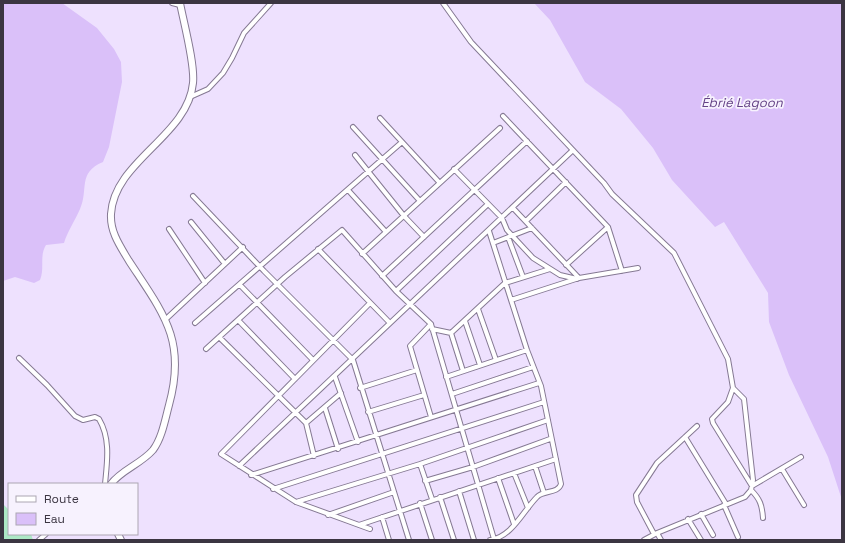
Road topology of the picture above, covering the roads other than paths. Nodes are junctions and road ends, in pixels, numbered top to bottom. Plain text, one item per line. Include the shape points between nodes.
1 (172, 3) edge
2 (271, 3) edge
3 (443, 3) edge
4 (180, 4) edge
5 (190, 97) junction
6 (503, 116) dead end
7 (380, 118) dead end
8 (353, 127) dead end
9 (500, 128) dead end
10 (527, 141) junction
11 (402, 142) junction
12 (573, 150) junction
13 (355, 155) dead end
14 (382, 160) junction
15 (454, 169) junction
16 (553, 169) junction
17 (368, 172) junction
18 (439, 182) junction
19 (566, 182) junction
20 (348, 190) junction
21 (474, 190) junction
22 (193, 196) dead end
23 (420, 201) junction
24 (488, 204) junction
25 (513, 208) junction
26 (404, 216) junction
27 (502, 218) junction
28 (526, 221) junction
29 (191, 222) dead end
30 (608, 227) junction
31 (532, 228) junction
32 (169, 229) dead end
33 (489, 231) junction
34 (386, 232) junction
35 (510, 236) junction
36 (424, 237) junction
37 (493, 243) junction
38 (243, 247) junction
39 (318, 249) junction
40 (362, 254) junction
41 (225, 264) junction
42 (566, 265) junction
43 (260, 267) junction
44 (638, 268) dead end
45 (550, 269) junction
46 (622, 271) junction
47 (382, 276) junction
48 (523, 277) junction
49 (578, 279) junction
50 (205, 283) junction
51 (278, 283) junction
52 (505, 283) junction
53 (240, 285) junction
54 (396, 291) junction
55 (511, 300) junction
56 (257, 303) junction
57 (370, 303) junction
58 (410, 305) junction
59 (478, 309) junction
60 (166, 319) junction
61 (238, 320) junction
62 (464, 321) junction
63 (195, 323) dead end
64 (390, 323) junction
65 (431, 324) junction
66 (432, 329) junction
67 (451, 333) junction
68 (219, 337) junction
69 (334, 340) junction
70 (206, 349) dead end
71 (527, 350) junction
72 (19, 358) dead end
73 (313, 360) junction
74 (353, 360) junction
75 (496, 360) junction
76 (480, 365) junction
77 (533, 367) junction
78 (417, 370) junction
79 (463, 371) junction
80 (335, 377) junction
81 (446, 377) junction
82 (295, 379) junction
83 (538, 383) junction
84 (360, 388) junction
85 (733, 388) junction
86 (341, 393) junction
87 (452, 394) junction
88 (424, 395) junction
89 (278, 396) junction
90 (544, 402) junction
91 (324, 408) junction
92 (457, 408) junction
93 (296, 412) junction
94 (368, 412) junction
95 (431, 417) junction
96 (548, 420) junction
97 (306, 423) junction
98 (697, 426) dead end
99 (462, 428) junction
100 (375, 436) junction
101 (685, 437) junction
102 (550, 439) junction
103 (358, 442) junction
104 (468, 448) junction
105 (338, 449) junction
106 (381, 454) junction
107 (314, 456) junction
108 (801, 457) dead end
109 (556, 459) junction
110 (420, 464) junction
111 (239, 466) junction
112 (536, 466) junction
113 (473, 467) junction
114 (782, 470) junction
115 (388, 473) junction
116 (514, 473) junction
117 (251, 475) junction
118 (498, 478) junction
119 (425, 481) junction
120 (108, 483) edge
121 (109, 483) edge
122 (478, 486) junction
123 (751, 488) junction
124 (273, 489) junction
125 (459, 491) junction
126 (394, 492) junction
127 (544, 493) junction
128 (440, 497) junction
129 (432, 499) junction
130 (296, 502) junction
131 (420, 503) junction
132 (725, 505) junction
133 (804, 505) dead end
134 (528, 508) junction
135 (399, 510) junction
136 (328, 514) junction
137 (701, 514) junction
138 (382, 517) junction
139 (763, 518) dead end
140 (688, 519) junction
141 (514, 524) junction
142 (358, 525) junction
143 (370, 529) dead end
144 (656, 534) junction
145 (713, 535) dead end
146 (738, 537) dead end
147 (389, 540) edge
148 (409, 540) edge
149 (432, 540) edge
150 (454, 540) edge
151 (474, 540) edge
152 (492, 540) edge
153 (644, 540) edge
154 (661, 540) edge
155 (701, 540) edge

1 - 4 street
2 - 5 street via 244,33 223,73 208,89
3 - 12 street via 471,42
4 - 5 street via 192,71
5 - 60 street via 183,112 128,175 113,201 111,214 116,240
6 - 10 street
7 - 11 street
8 - 14 street
9 - 15 street
10 - 16 street
10 - 21 street
11 - 14 street
11 - 18 street
12 - 16 street
12 - 85 street via 612,194 674,253 728,359
13 - 17 street
14 - 17 street
14 - 23 street
15 - 18 street
15 - 21 street
16 - 19 street
16 - 25 street
17 - 20 street
17 - 26 street
18 - 23 street
19 - 28 street
19 - 30 street
20 - 34 street
20 - 43 street
21 - 24 street
21 - 36 street
22 - 38 street
23 - 26 street
24 - 27 street
24 - 54 street
25 - 27 street
25 - 28 street
26 - 34 street
26 - 36 street
27 - 33 street
27 - 35 street
28 - 31 street
29 - 41 street
30 - 42 street
30 - 46 street
31 - 35 street
31 - 42 street
32 - 50 street
33 - 37 street
33 - 58 street
34 - 40 street
35 - 37 street
35 - 45 street via 533,258
35 - 48 street
36 - 47 street
37 - 52 street
38 - 41 street
38 - 43 street
39 - 40 street via 342,230
39 - 51 street
39 - 57 street
40 - 47 street
41 - 50 street
42 - 49 street
43 - 51 street
43 - 53 street
44 - 46 street
45 - 48 street
45 - 49 street via 567,278
46 - 49 street
47 - 54 street
48 - 52 street
49 - 55 street
50 - 60 street
51 - 56 street
51 - 69 street
52 - 55 street
52 - 59 street
53 - 56 street
53 - 63 street
54 - 58 street
55 - 71 street
56 - 61 street
56 - 73 street
57 - 64 street
57 - 69 street
58 - 64 street
58 - 65 street
59 - 62 street
59 - 75 street
60 - 121 street via 174,339 176,373 161,434 153,449 140,462
61 - 68 street
61 - 82 street
62 - 67 street
62 - 76 street
64 - 74 street
65 - 66 street
65 - 78 street via 410,346
66 - 67 street
66 - 81 street
67 - 79 street
68 - 70 street
68 - 89 street
69 - 73 street
69 - 74 street
71 - 75 street
71 - 77 street
72 - 120 street via 75,416 83,420 95,417 99,419 106,435
73 - 82 street
74 - 80 street
74 - 84 street
75 - 76 street
76 - 79 street
77 - 83 street
77 - 87 street
78 - 84 street
78 - 88 street
79 - 81 street
80 - 86 street
80 - 93 street
81 - 87 street
82 - 89 street
83 - 90 street
83 - 92 street
84 - 94 street
85 - 123 street via 744,399 753,480
85 - 123 street via 728,402 712,419
86 - 91 street
86 - 103 street
87 - 92 street
88 - 94 street
88 - 95 street
89 - 93 street
89 - 111 street via 221,454
90 - 96 street
90 - 99 street
91 - 97 street
91 - 105 street
92 - 95 street
92 - 99 street
93 - 97 street
93 - 111 street
94 - 100 street
95 - 100 street
96 - 102 street
96 - 104 street
97 - 107 street
98 - 101 street
99 - 104 street
99 - 106 street
100 - 103 street
100 - 106 street
101 - 132 street
101 - 144 street via 657,462 636,495 637,502
102 - 109 street
102 - 113 street
103 - 105 street
104 - 110 street
104 - 113 street
105 - 107 street
106 - 115 street
106 - 124 street
107 - 117 street
108 - 114 street
109 - 112 street
109 - 127 street via 560,487
110 - 115 street
110 - 119 street
111 - 117 street
112 - 116 street
112 - 127 street
113 - 119 street
113 - 122 street
114 - 123 street
114 - 133 street
115 - 126 street
115 - 130 street
116 - 118 street
116 - 134 street
117 - 124 street
118 - 122 street
118 - 141 street
119 - 129 street
122 - 125 street
122 - 152 street
123 - 132 street via 745,497
123 - 139 street via 762,506
124 - 130 street
125 - 128 street
125 - 151 street
126 - 135 street
126 - 136 street
127 - 134 street via 538,495
128 - 129 street
128 - 150 street
129 - 131 street
130 - 136 street
131 - 135 street
131 - 149 street
132 - 137 street
132 - 146 street
134 - 141 street
135 - 138 street
135 - 148 street
136 - 142 street
137 - 140 street
137 - 145 street
138 - 142 street
138 - 147 street
140 - 144 street
140 - 155 street
141 - 152 street via 501,537
142 - 143 street
144 - 153 street
144 - 154 street

